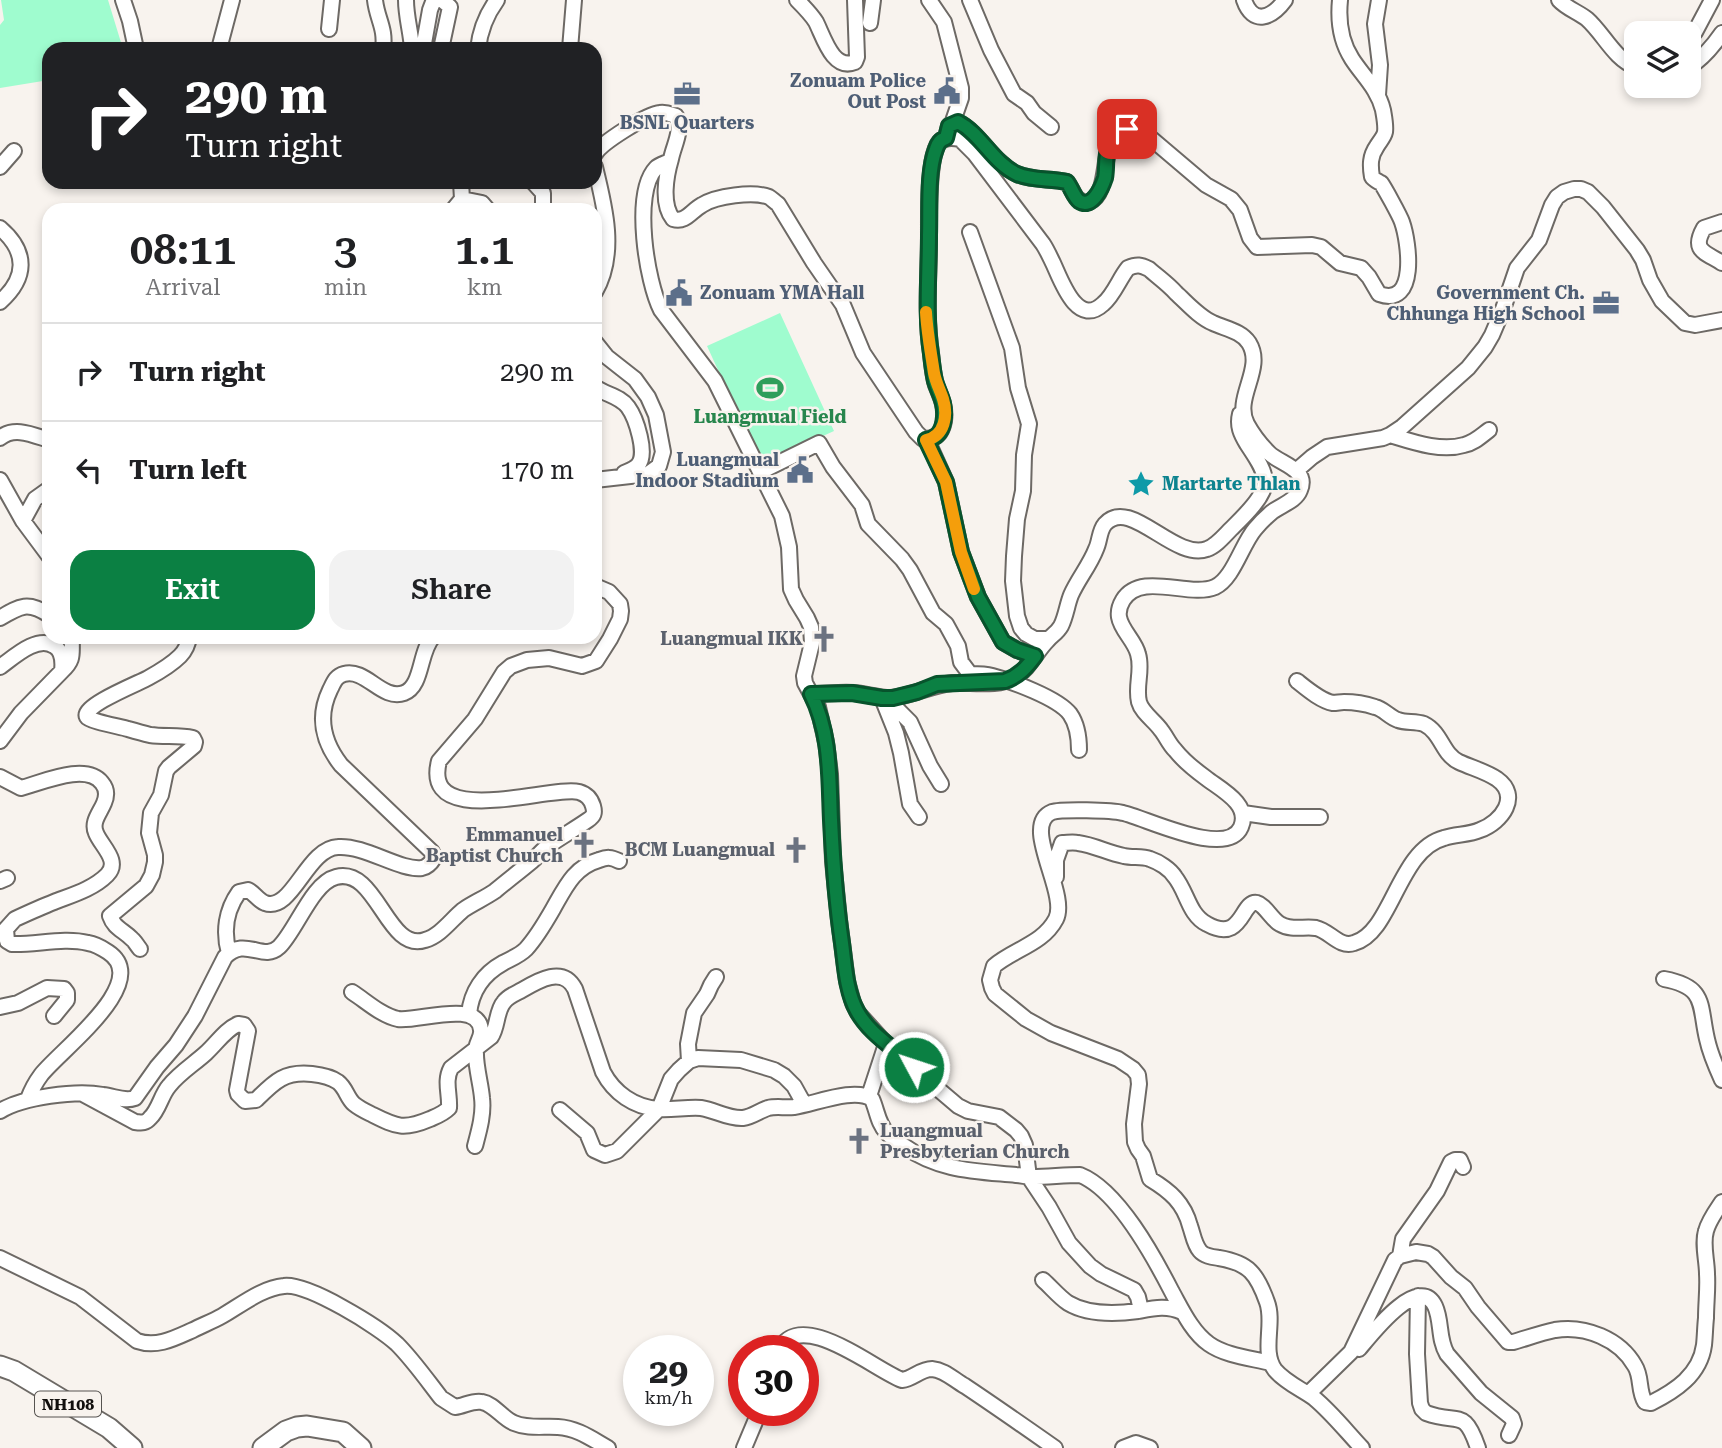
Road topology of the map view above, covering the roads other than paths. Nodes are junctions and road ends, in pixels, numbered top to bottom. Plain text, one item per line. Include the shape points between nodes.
1 (123, 0) edge
2 (232, 0) edge
3 (332, 0) edge
4 (375, 0) edge
5 (406, 0) edge
6 (440, 0) edge
7 (497, 0) edge
8 (574, 0) edge
9 (797, 0) edge
10 (855, 0) edge
11 (873, 0) edge
12 (929, 0) edge
13 (970, 0) edge
14 (1244, 0) edge
15 (1284, 0) edge
16 (1340, 0) edge
17 (1379, 0) edge
18 (1559, 0) edge
19 (1712, 0) edge
20 (1701, 21) edge
21 (870, 23) dead end
22 (329, 29) dead end
23 (1722, 33) edge
24 (134, 42) edge
25 (221, 42) edge
26 (383, 42) edge
27 (412, 42) edge
28 (424, 42) edge
29 (442, 42) edge
30 (479, 42) edge
31 (571, 42) edge
32 (1701, 57) edge
33 (1624, 60) edge
34 (1378, 96) junction
35 (1051, 127) dead end
36 (949, 131) junction
37 (602, 145) edge
38 (14, 151) dead end
39 (670, 161) junction
40 (0, 167) edge
41 (602, 203) edge
42 (1722, 222) edge
43 (0, 228) edge
44 (970, 232) dead end
45 (1722, 263) edge
46 (602, 272) edge
47 (0, 302) edge
48 (1722, 320) edge
49 (602, 351) edge
50 (602, 390) edge
51 (1242, 406) junction
52 (1489, 430) dead end
53 (1390, 435) junction
54 (0, 438) edge
55 (42, 438) edge
56 (926, 440) junction
57 (1297, 470) junction
58 (760, 472) junction
59 (617, 476) junction
60 (602, 479) edge
61 (0, 480) edge
62 (42, 494) edge
63 (23, 522) junction
64 (42, 547) edge
65 (602, 589) edge
66 (42, 611) edge
67 (0, 618) edge
68 (1048, 639) junction
69 (42, 644) edge
70 (48, 644) edge
71 (70, 644) edge
72 (188, 644) edge
73 (427, 644) edge
74 (1035, 656) junction
75 (0, 667) edge
76 (62, 671) junction
77 (1005, 681) junction
78 (1297, 681) dead end
79 (811, 694) junction
80 (888, 698) junction
81 (0, 741) edge
82 (1079, 750) dead end
83 (0, 777) edge
84 (941, 784) dead end
85 (1243, 813) junction
86 (919, 817) dead end
87 (1320, 817) dead end
88 (619, 860) dead end
89 (1056, 886) junction
90 (140, 949) dead end
91 (229, 953) junction
92 (716, 977) dead end
93 (1664, 979) dead end
94 (352, 992) dead end
95 (0, 1007) edge
96 (469, 1014) junction
97 (54, 1016) dead end
98 (886, 1044) junction
99 (476, 1049) junction
100 (690, 1061) junction
101 (1722, 1080) edge
102 (83, 1094) junction
103 (869, 1096) junction
104 (28, 1099) junction
105 (804, 1104) junction
106 (659, 1109) junction
107 (561, 1110) dead end
108 (0, 1111) edge
109 (475, 1146) dead end
110 (1464, 1167) dead end
111 (1029, 1177) junction
112 (1722, 1202) edge
113 (1400, 1256) junction
114 (0, 1258) edge
115 (1043, 1280) dead end
116 (1418, 1296) junction
117 (1140, 1310) junction
118 (1182, 1312) junction
119 (819, 1338) edge
120 (1351, 1352) junction
121 (1271, 1363) junction
122 (0, 1366) edge
123 (1308, 1394) junction
124 (753, 1426) edge
125 (1509, 1435) dead end
126 (132, 1448) edge
127 (262, 1448) edge
128 (361, 1448) edge
129 (608, 1448) edge
130 (744, 1448) edge
131 (1055, 1448) edge
132 (1123, 1448) edge
133 (1150, 1448) edge
134 (1362, 1448) edge
135 (1478, 1448) edge

1 - 24 street
2 - 25 street
3 - 22 street
4 - 26 street
5 - 27 street
6 - 28 street via 433,2 430,10
6 - 29 street via 450,7
7 - 30 street via 483,23
8 - 31 street
9 - 10 street via 835,59 851,64 857,57
11 - 21 street
12 - 36 street via 944,22 961,88
13 - 35 street via 1014,94
14 - 15 street via 1258,17 1277,11
16 - 34 street via 1340,29 1349,55
17 - 34 street via 1375,24
18 - 33 street via 1590,22
19 - 20 street
23 - 32 street
34 - 36 street via 1385,130 1370,158 1371,177 1381,183 1402,221 1408,256 1405,286 1386,296 1379,294 1361,268 1340,263 1321,247 1257,247 1231,198 1206,186 1140,129 1127,129 1114,139 1107,153 1105,177 1096,197 1086,202 1077,199 1067,182 1015,173 963,124 958,122
36 - 51 street via 967,144 1043,244 1065,291 1078,306 1086,310 1103,304 1128,268 1141,265 1208,320 1248,341 1253,360
36 - 56 street via 937,146 932,171 926,314 944,414 939,434
37 - 39 street via 650,115 668,113 676,116 679,124
38 - 40 street
39 - 56 street via 667,207 673,219 685,218 701,205 728,196 761,195 778,204 843,305 863,353
39 - 58 street via 656,168 647,186 643,213 646,255 657,301 715,381
41 - 46 street via 607,229
42 - 45 street via 1703,228 1698,244
43 - 47 street via 20,253 20,269 14,288
44 - 68 street via 1012,348 1029,424 1014,556 1017,616 1026,634
48 - 53 street via 1685,323 1662,301 1637,250 1595,198 1581,188 1564,192 1552,205 1535,247 1517,268 1485,347 1468,368
49 - 59 street via 648,397 662,439 662,459 655,470
50 - 59 street via 628,407 643,448 639,464
51 - 57 street via 1258,441
51 - 68 street via 1238,428 1265,483 1251,508 1208,549 1198,551 1172,543 1137,520 1125,517 1106,523 1061,625
52 - 53 street via 1473,442 1448,447
53 - 57 street via 1327,447
54 - 55 street via 12,432
56 - 74 street via 946,482 961,552 978,597 1003,642
57 - 85 street via 1302,484 1297,496 1254,530 1222,583 1207,589 1143,587 1122,601 1119,611 1119,620 1138,652 1138,693 1143,710 1175,751 1233,799
58 - 77 street via 819,443 862,505 868,524 902,559 933,612 946,624 970,674
58 - 79 street via 782,516 791,589 811,627 804,676
59 - 60 street
61 - 63 street
62 - 63 street
63 - 64 street
65 - 91 street via 620,604 621,611 596,661 582,666 549,658 511,666 437,768 446,792 463,800 578,792 590,798 593,817 545,847 493,892 425,940 404,938 364,887 336,877 321,886 278,949 238,948
66 - 67 street via 28,605
68 - 74 street
69 - 75 street
70 - 76 street via 61,652
71 - 76 street via 72,657
72 - 90 street via 179,657 150,677 86,713 90,720 150,735 193,738 195,742 166,771 149,819 155,855 152,875 146,886 110,916
73 - 91 street via 411,689 394,694 354,673 341,675 329,692 322,720 327,743 341,765 434,858 422,868 412,867 364,850 332,847 308,867 282,900 268,904 248,890 239,892 227,919
74 - 77 street via 1023,671
76 - 81 street
77 - 80 street via 937,684
77 - 82 street via 1067,710 1075,724
78 - 89 street via 1332,703 1372,705 1395,719 1426,726 1455,761 1498,780 1510,795 1509,802 1491,826 1431,844 1409,867 1378,925 1356,943 1344,944 1316,928 1281,925 1256,903 1249,905 1235,926 1214,928 1197,917 1182,886 1161,864 1078,842 1062,843 1056,860
79 - 80 street
79 - 98 street via 826,742 833,861 850,992 858,1013
80 - 84 street via 910,722
80 - 86 street via 910,804
83 - 104 street via 21,788 71,773 90,775 99,779 107,793 94,824 112,862 106,877 15,919 6,929 12,944 64,941 102,948 120,970 113,996 40,1076
85 - 87 street
85 - 89 street via 1240,830 1220,839 1173,831 1121,812 1052,812 1040,831
88 - 96 street via 610,857 588,863 573,875 526,949 490,970 479,984
89 - 121 street via 1057,918 1046,934 994,966 992,988 1026,1019 1118,1059 1138,1075 1135,1142 1150,1179 1181,1202 1200,1251 1241,1264 1252,1273 1269,1311
91 - 102 street via 195,1016 135,1098
92 - 100 street via 694,1013
93 - 101 street via 1689,987 1698,997 1707,1041
94 - 96 street via 397,1019
95 - 97 street via 60,988 68,997
96 - 99 street via 481,1029
98 - 103 street
98 - 111 street via 958,1106 999,1117 1016,1130 1025,1145
99 - 102 street via 447,1074 449,1108 408,1127 393,1125 358,1107 338,1082 321,1075 289,1075 256,1100 245,1101 237,1090 248,1031 238,1024 167,1088 147,1121 135,1122
99 - 106 street via 491,1038 505,1000 543,979 559,976 575,989 607,1080 632,1101
99 - 109 street via 482,1104
100 - 105 street via 741,1060 774,1070 794,1086
100 - 106 street via 671,1079
102 - 104 street
103 - 105 street via 838,1096
103 - 111 street via 886,1132 913,1152 948,1167
104 - 108 street
105 - 106 street via 773,1107 739,1118 702,1108
106 - 107 street via 617,1151 605,1155 594,1150 587,1133
110 - 113 street via 1460,1160 1451,1162 1404,1239
111 - 117 street via 1069,1243 1101,1274 1134,1290
111 - 118 street via 1088,1178 1135,1227
112 - 113 street via 1710,1220 1704,1243 1708,1298 1700,1360 1676,1390 1651,1403 1643,1398 1634,1364 1611,1341 1592,1333 1556,1330 1508,1342 1470,1293 1433,1257 1422,1252
113 - 120 street
114 - 129 street via 80,1297 145,1344 169,1341 270,1289 294,1285 378,1329 397,1344 447,1403 456,1407 480,1401 516,1424 573,1430
115 - 117 street via 1068,1303 1084,1310
116 - 120 street via 1399,1306
116 - 125 street via 1429,1298 1435,1306 1449,1358 1512,1418
116 - 135 street via 1420,1404 1426,1413 1465,1422
117 - 118 street via 1168,1307
118 - 121 street via 1213,1347
119 - 131 street via 902,1380 924,1370 946,1373
120 - 123 street
121 - 123 street
122 - 126 highway, NH108 via 109,1429
123 - 134 street
124 - 130 street
127 - 128 highway via 286,1431 307,1426 343,1433
132 - 133 street via 1136,1443

